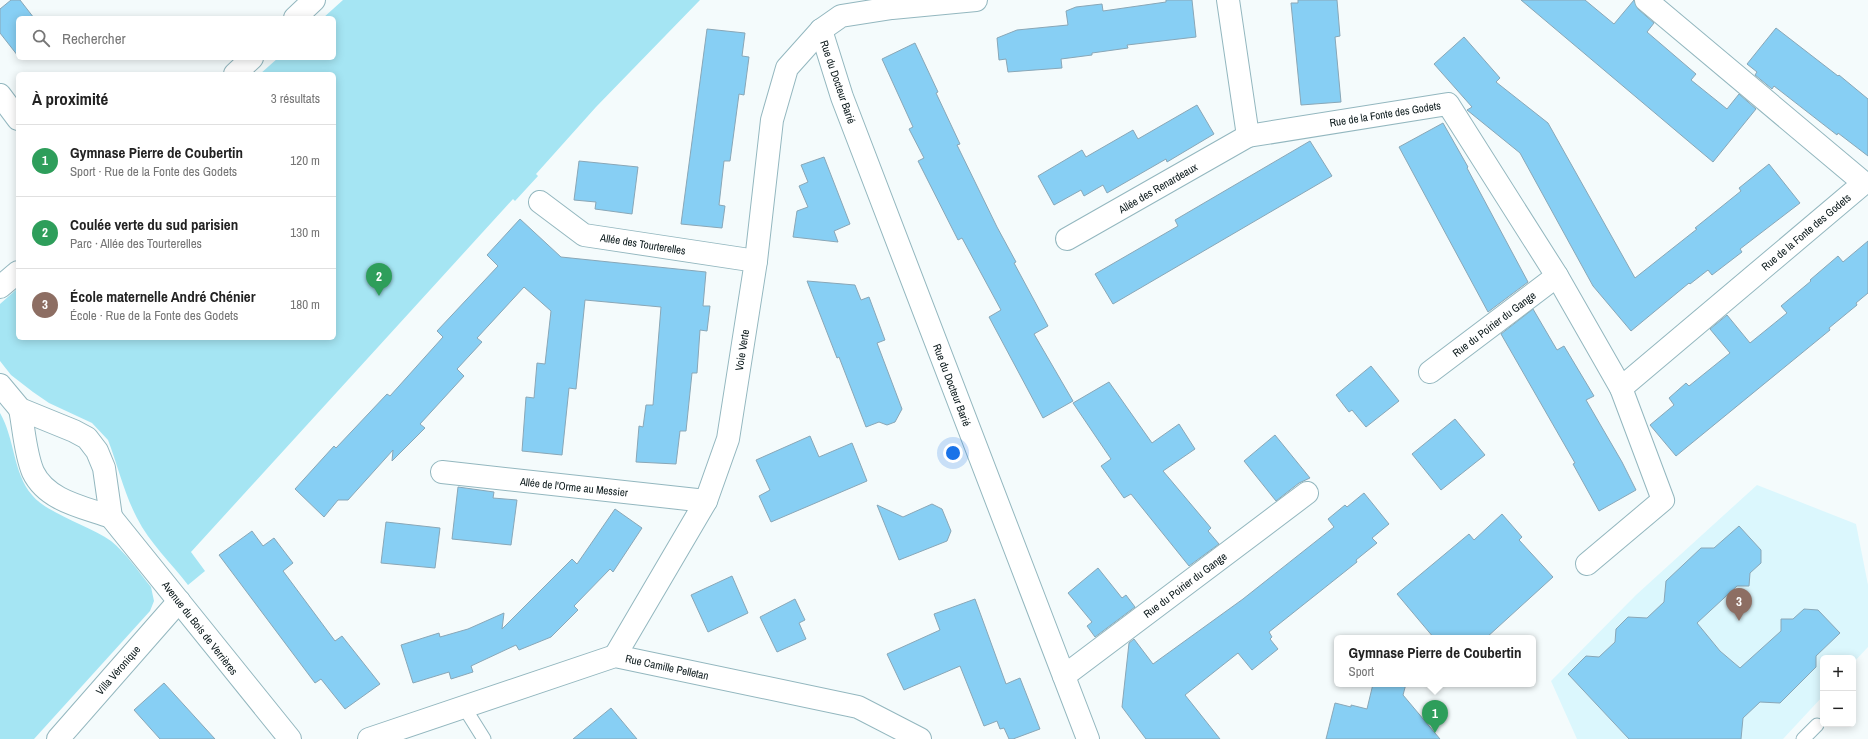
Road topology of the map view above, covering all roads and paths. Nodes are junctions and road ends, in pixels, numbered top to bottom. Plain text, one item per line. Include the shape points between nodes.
1 (314, 0) edge
2 (976, 0) edge
3 (1228, 0) edge
4 (1646, 0) edge
5 (297, 16) edge
6 (821, 30) junction
7 (250, 60) edge
8 (237, 72) edge
9 (0, 95) edge
10 (16, 116) edge
11 (1248, 136) junction
12 (540, 202) dead end
13 (1067, 239) dead end
14 (756, 261) junction
15 (16, 274) edge
16 (1557, 276) junction
17 (0, 287) edge
18 (1430, 372) dead end
19 (0, 385) edge
20 (1621, 388) junction
21 (20, 409) junction
22 (442, 472) dead end
23 (1306, 493) dead end
24 (706, 501) junction
25 (111, 517) junction
26 (1587, 564) dead end
27 (179, 601) junction
28 (615, 656) junction
29 (1064, 676) junction
30 (464, 707) junction
31 (1817, 725) dead end
32 (58, 739) edge
33 (290, 739) edge
34 (369, 739) edge
35 (484, 739) edge
36 (920, 739) edge
37 (1088, 739) edge
38 (1803, 739) edge

1 - 5 street
2 - 6 street, Voie Verte via 841,16
3 - 11 street
4 - 20 street, Rue de la Fonte des Godets via 1864,183
6 - 14 street, Voie Verte via 787,68 772,120
6 - 29 street, Rue du Docteur Barié via 842,97
7 - 8 street
9 - 10 street
11 - 13 street, Allée des Renardeaux
11 - 16 street, Rue de la Fonte des Godets via 1448,104
12 - 14 street, Allée des Tourterelles via 584,235
14 - 24 street, Voie Verte via 728,439
15 - 17 street
16 - 18 street, Rue du Poirier du Gange
16 - 20 street, Rue de la Fonte des Godets
19 - 21 street
20 - 26 street, Rue de la Fonte des Godets via 1663,500
21 - 25 street via 29,457 39,482 65,501
21 - 25 street via 87,438 98,451 104,468
22 - 24 street, Allée de l'Orme au Messier
23 - 29 street, Rue du Poirier du Gange
24 - 28 street, Voie Verte
25 - 27 street, Avenue du Bois de Verrières
27 - 32 street, Villa Véronique
27 - 33 street, Avenue du Bois de Verrières
28 - 30 street, Rue Camille Pelletan
28 - 36 street, Rue Camille Pelletan via 858,707
29 - 37 street, Rue du Docteur Barié
30 - 34 street, Rue Camille Pelletan
30 - 35 lane
31 - 38 lane

